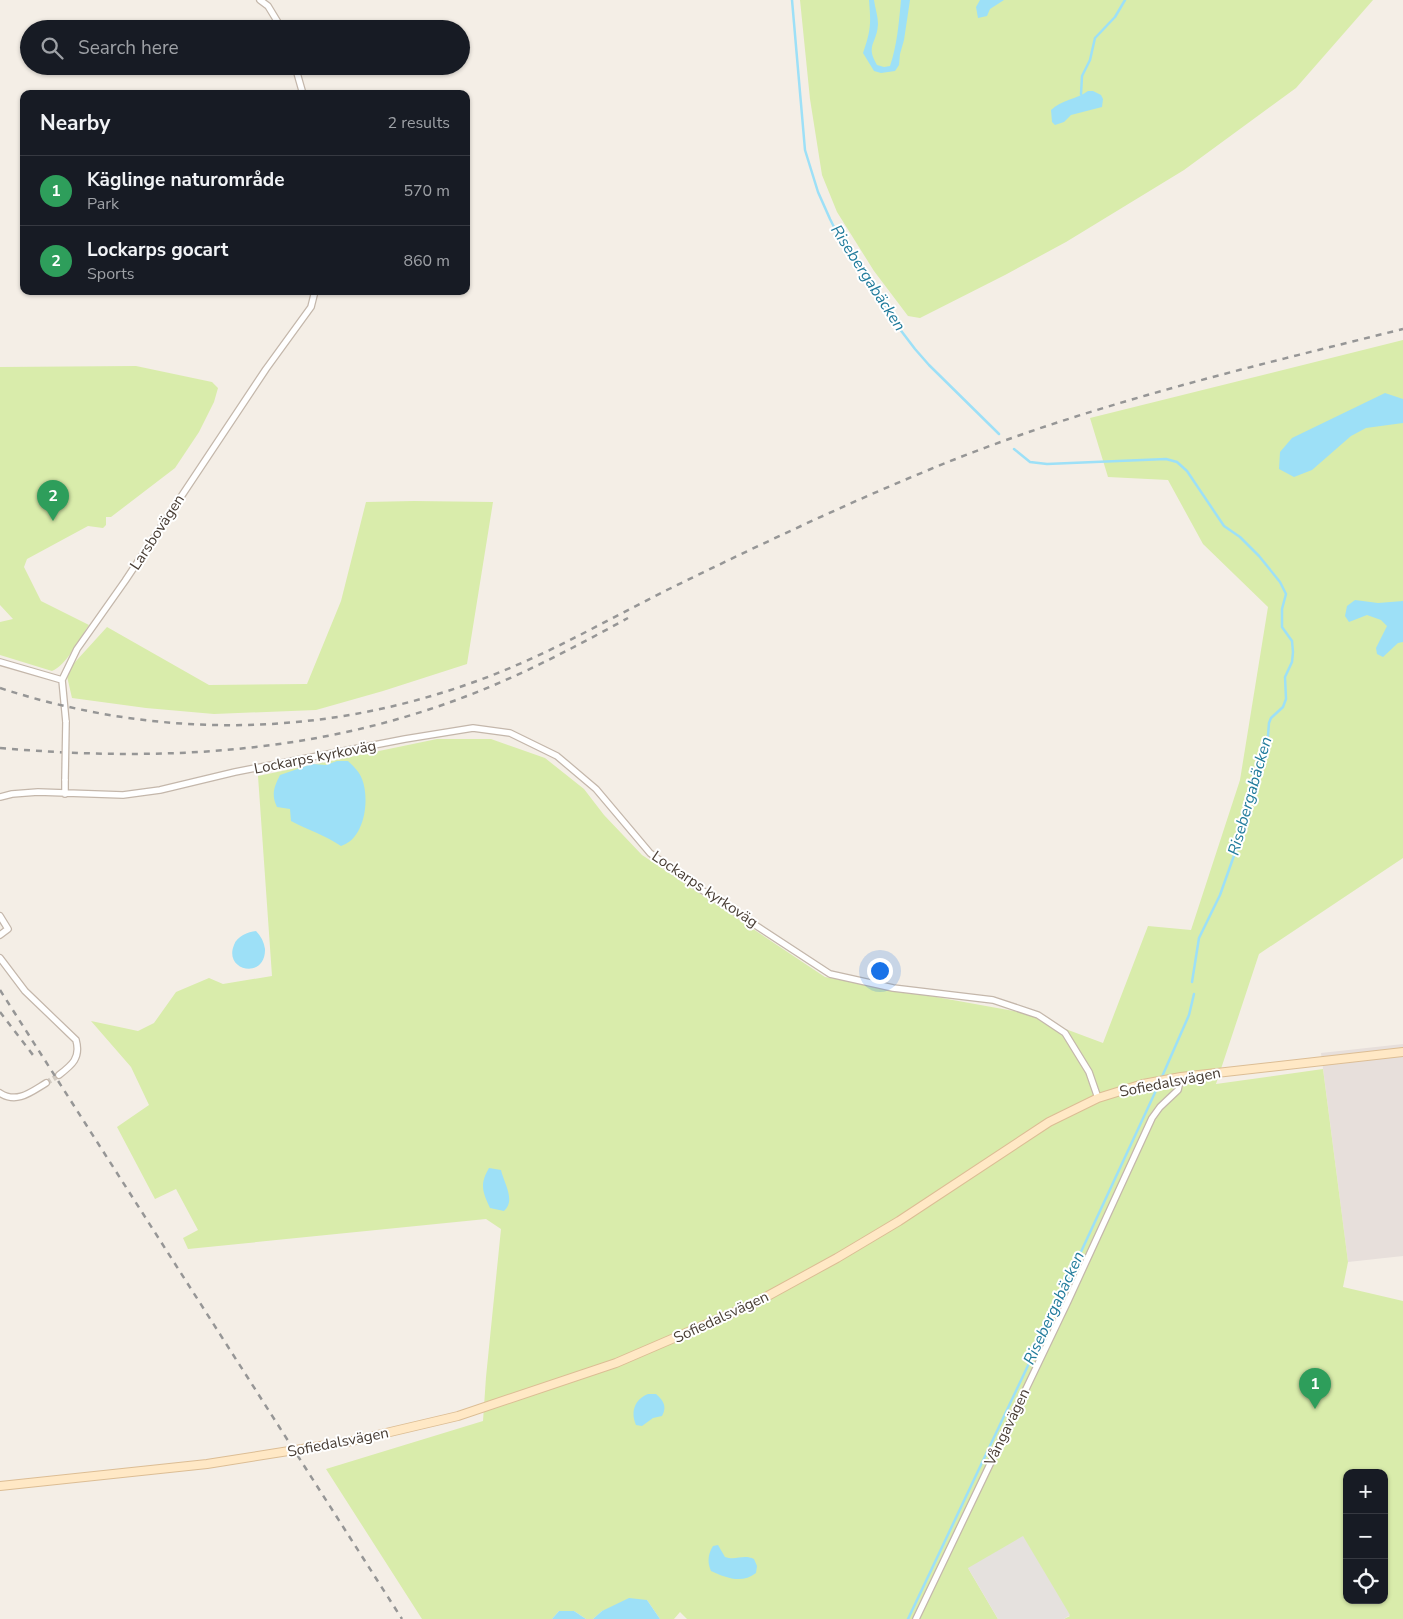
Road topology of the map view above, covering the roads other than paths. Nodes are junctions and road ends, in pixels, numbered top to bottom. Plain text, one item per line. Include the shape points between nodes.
1 (260, 0) edge
2 (277, 20) edge
3 (298, 75) edge
4 (302, 90) edge
5 (314, 295) edge
6 (0, 662) edge
7 (62, 680) junction
8 (65, 794) junction
9 (0, 797) edge
10 (0, 916) edge
11 (0, 935) edge
12 (0, 958) edge
13 (1403, 1052) edge
14 (59, 1075) tunnel mouth
15 (1178, 1077) junction
16 (46, 1083) tunnel mouth
17 (0, 1093) edge
18 (1098, 1098) junction
19 (0, 1486) edge
20 (916, 1619) edge

1 - 2 street
3 - 4 street
5 - 7 street, Larsbovägen via 311,306 77,649
6 - 7 street
7 - 8 street, bridge via 66,722
8 - 9 street, Lockarps kyrkoväg via 29,793
8 - 18 street, Lockarps kyrkoväg via 123,795 160,790 236,772 473,728 510,733 557,756 596,789 650,853 830,974 893,988 993,1000 1038,1015 1065,1033 1089,1072
10 - 11 street via 8,929
12 - 14 street via 30,996 76,1040 78,1052 75,1061
13 - 15 main road, Sofiedalsvägen
15 - 18 main road, Sofiedalsvägen
15 - 20 street, Vångavägen via 1178,1090 1152,1118
16 - 17 street via 21,1097 10,1098
18 - 19 main road, Sofiedalsvägen via 1049,1122 900,1221 787,1286 616,1363 458,1416 352,1442 207,1464

